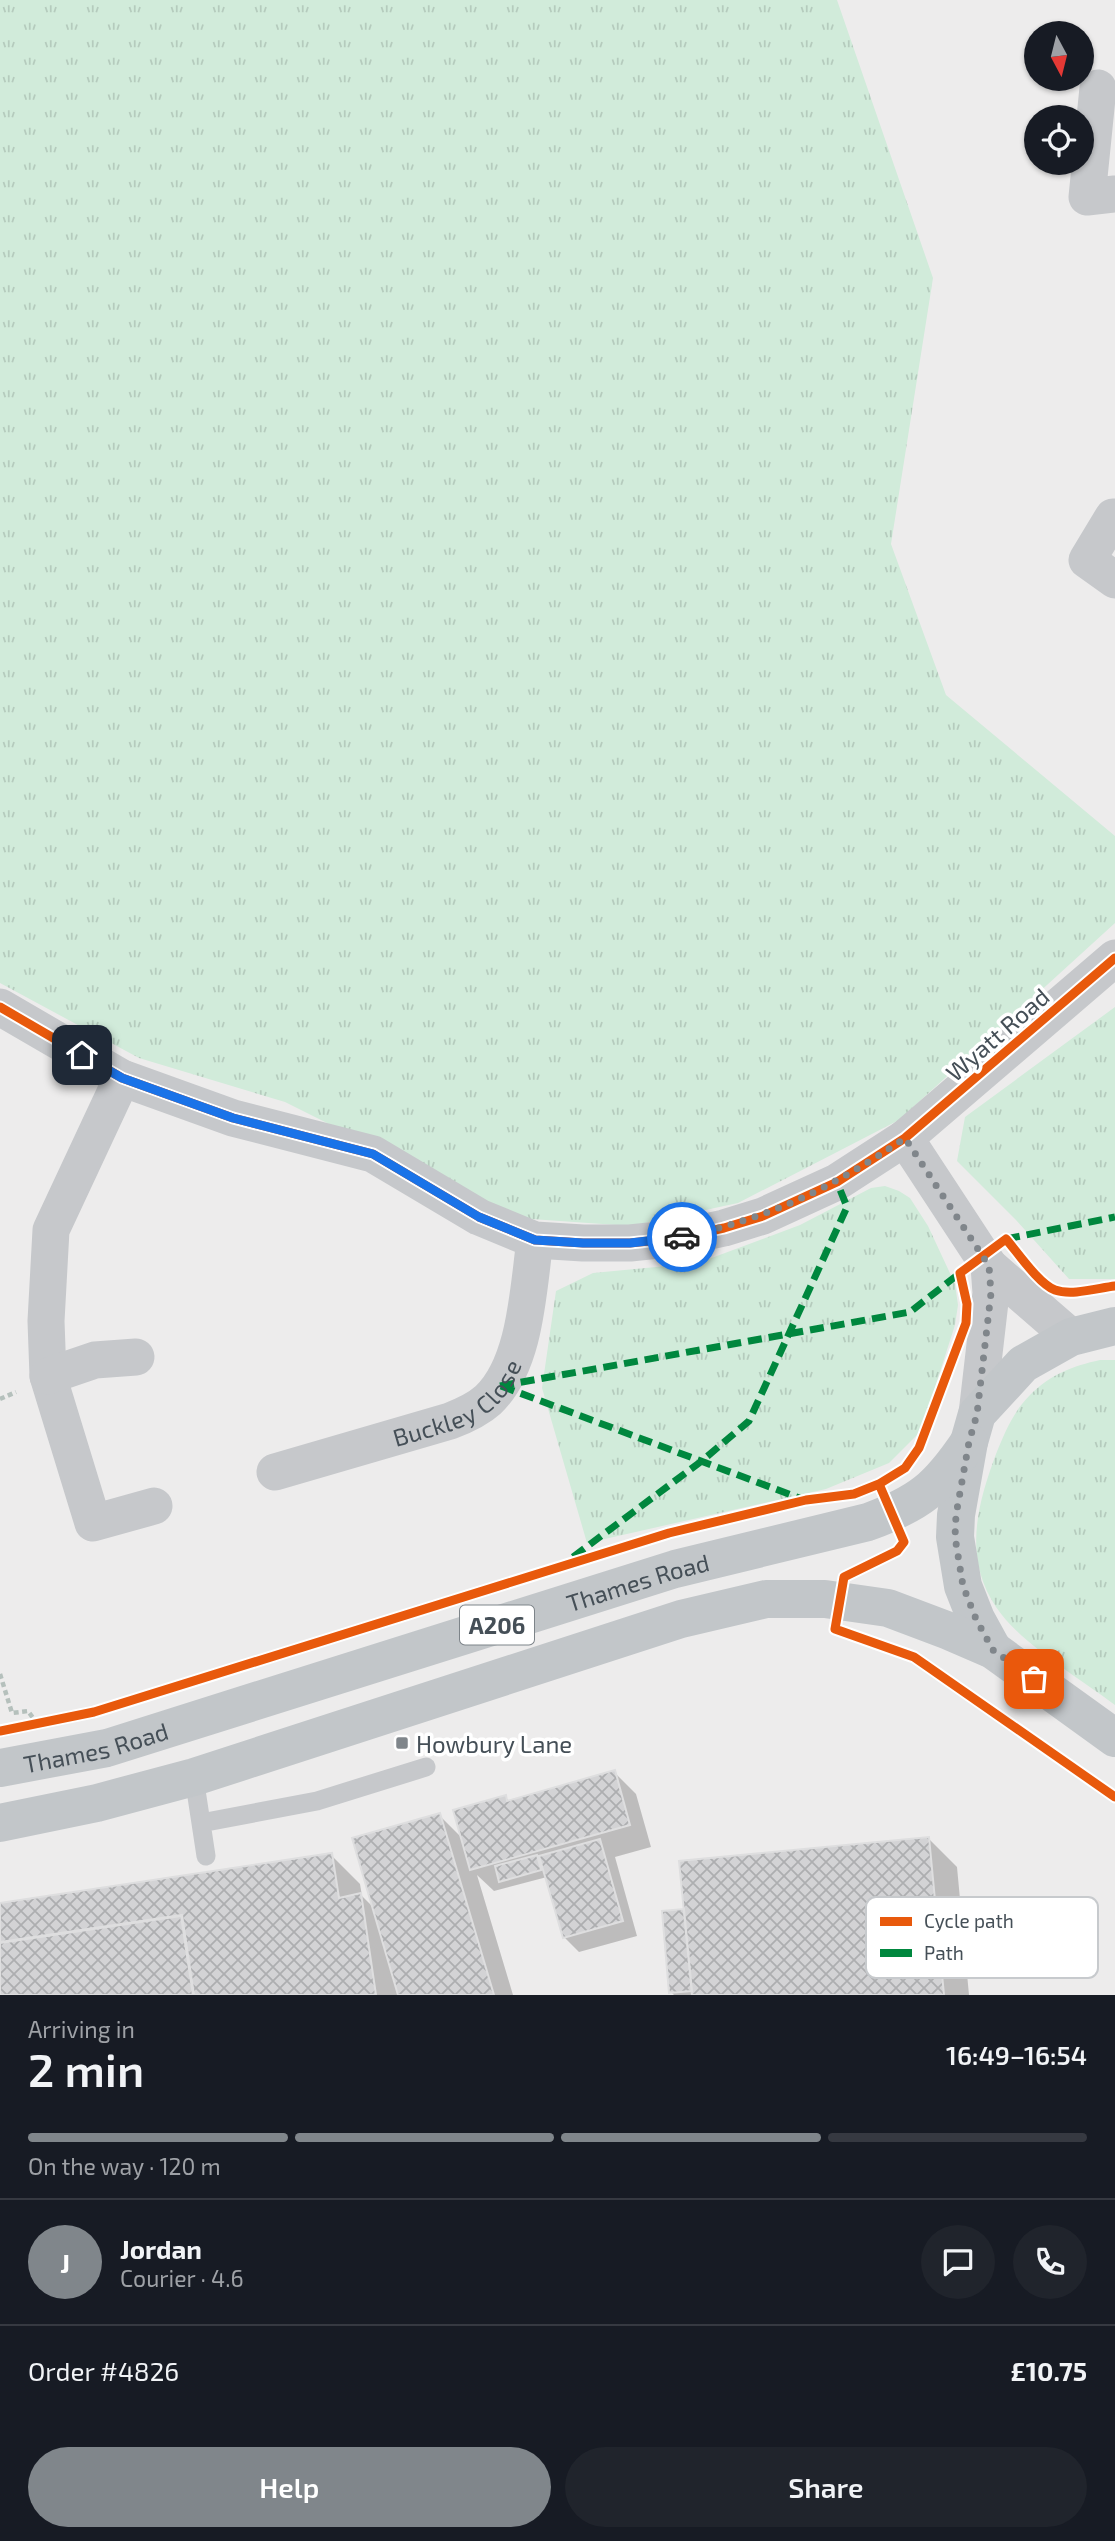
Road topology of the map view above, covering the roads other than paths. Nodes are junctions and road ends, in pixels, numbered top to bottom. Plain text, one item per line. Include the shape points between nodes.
1 (1098, 88) dead end
2 (1115, 194) edge
3 (1113, 517) dead end
4 (1115, 580) edge
5 (1115, 958) edge
6 (0, 1007) edge
7 (122, 1078) junction
8 (905, 1138) junction
9 (535, 1240) junction
10 (989, 1266) junction
11 (1115, 1326) edge
12 (1071, 1337) junction
13 (136, 1357) dead end
14 (48, 1376) junction
15 (973, 1428) junction
16 (275, 1472) dead end
17 (154, 1506) dead end
18 (993, 1650) junction
19 (1115, 1738) edge
20 (0, 1768) edge
21 (426, 1768) dead end
22 (194, 1777) junction
23 (0, 1823) edge
24 (201, 1823) junction
25 (206, 1856) dead end

1 - 2 street via 1087,197
3 - 4 street via 1087,560
5 - 8 street, Wyatt Road
6 - 7 street, Wyatt Road
7 - 9 street, Wyatt Road via 233,1118 373,1154 479,1217
7 - 14 street via 51,1230
8 - 9 street, Wyatt Road via 801,1200 724,1228 630,1243
8 - 10 street
9 - 16 street, Buckley Close via 517,1349 506,1377 486,1401 450,1421
10 - 12 street
10 - 15 street via 991,1293
11 - 12 main road, Thames Road
12 - 15 main road, Thames Road via 1023,1364
13 - 14 street via 94,1360
14 - 17 street via 93,1524
15 - 18 main road, Thames Road via 955,1537 963,1586
15 - 20 main road, Thames Road / A206 via 949,1472 925,1495 868,1521 675,1569 107,1748
18 - 19 main road, Thames Road
18 - 22 main road, Thames Road / A206 via 888,1608 825,1599 766,1599 681,1619
21 - 24 lane via 317,1801
22 - 23 main road, Thames Road / A206
22 - 24 lane
24 - 25 lane

